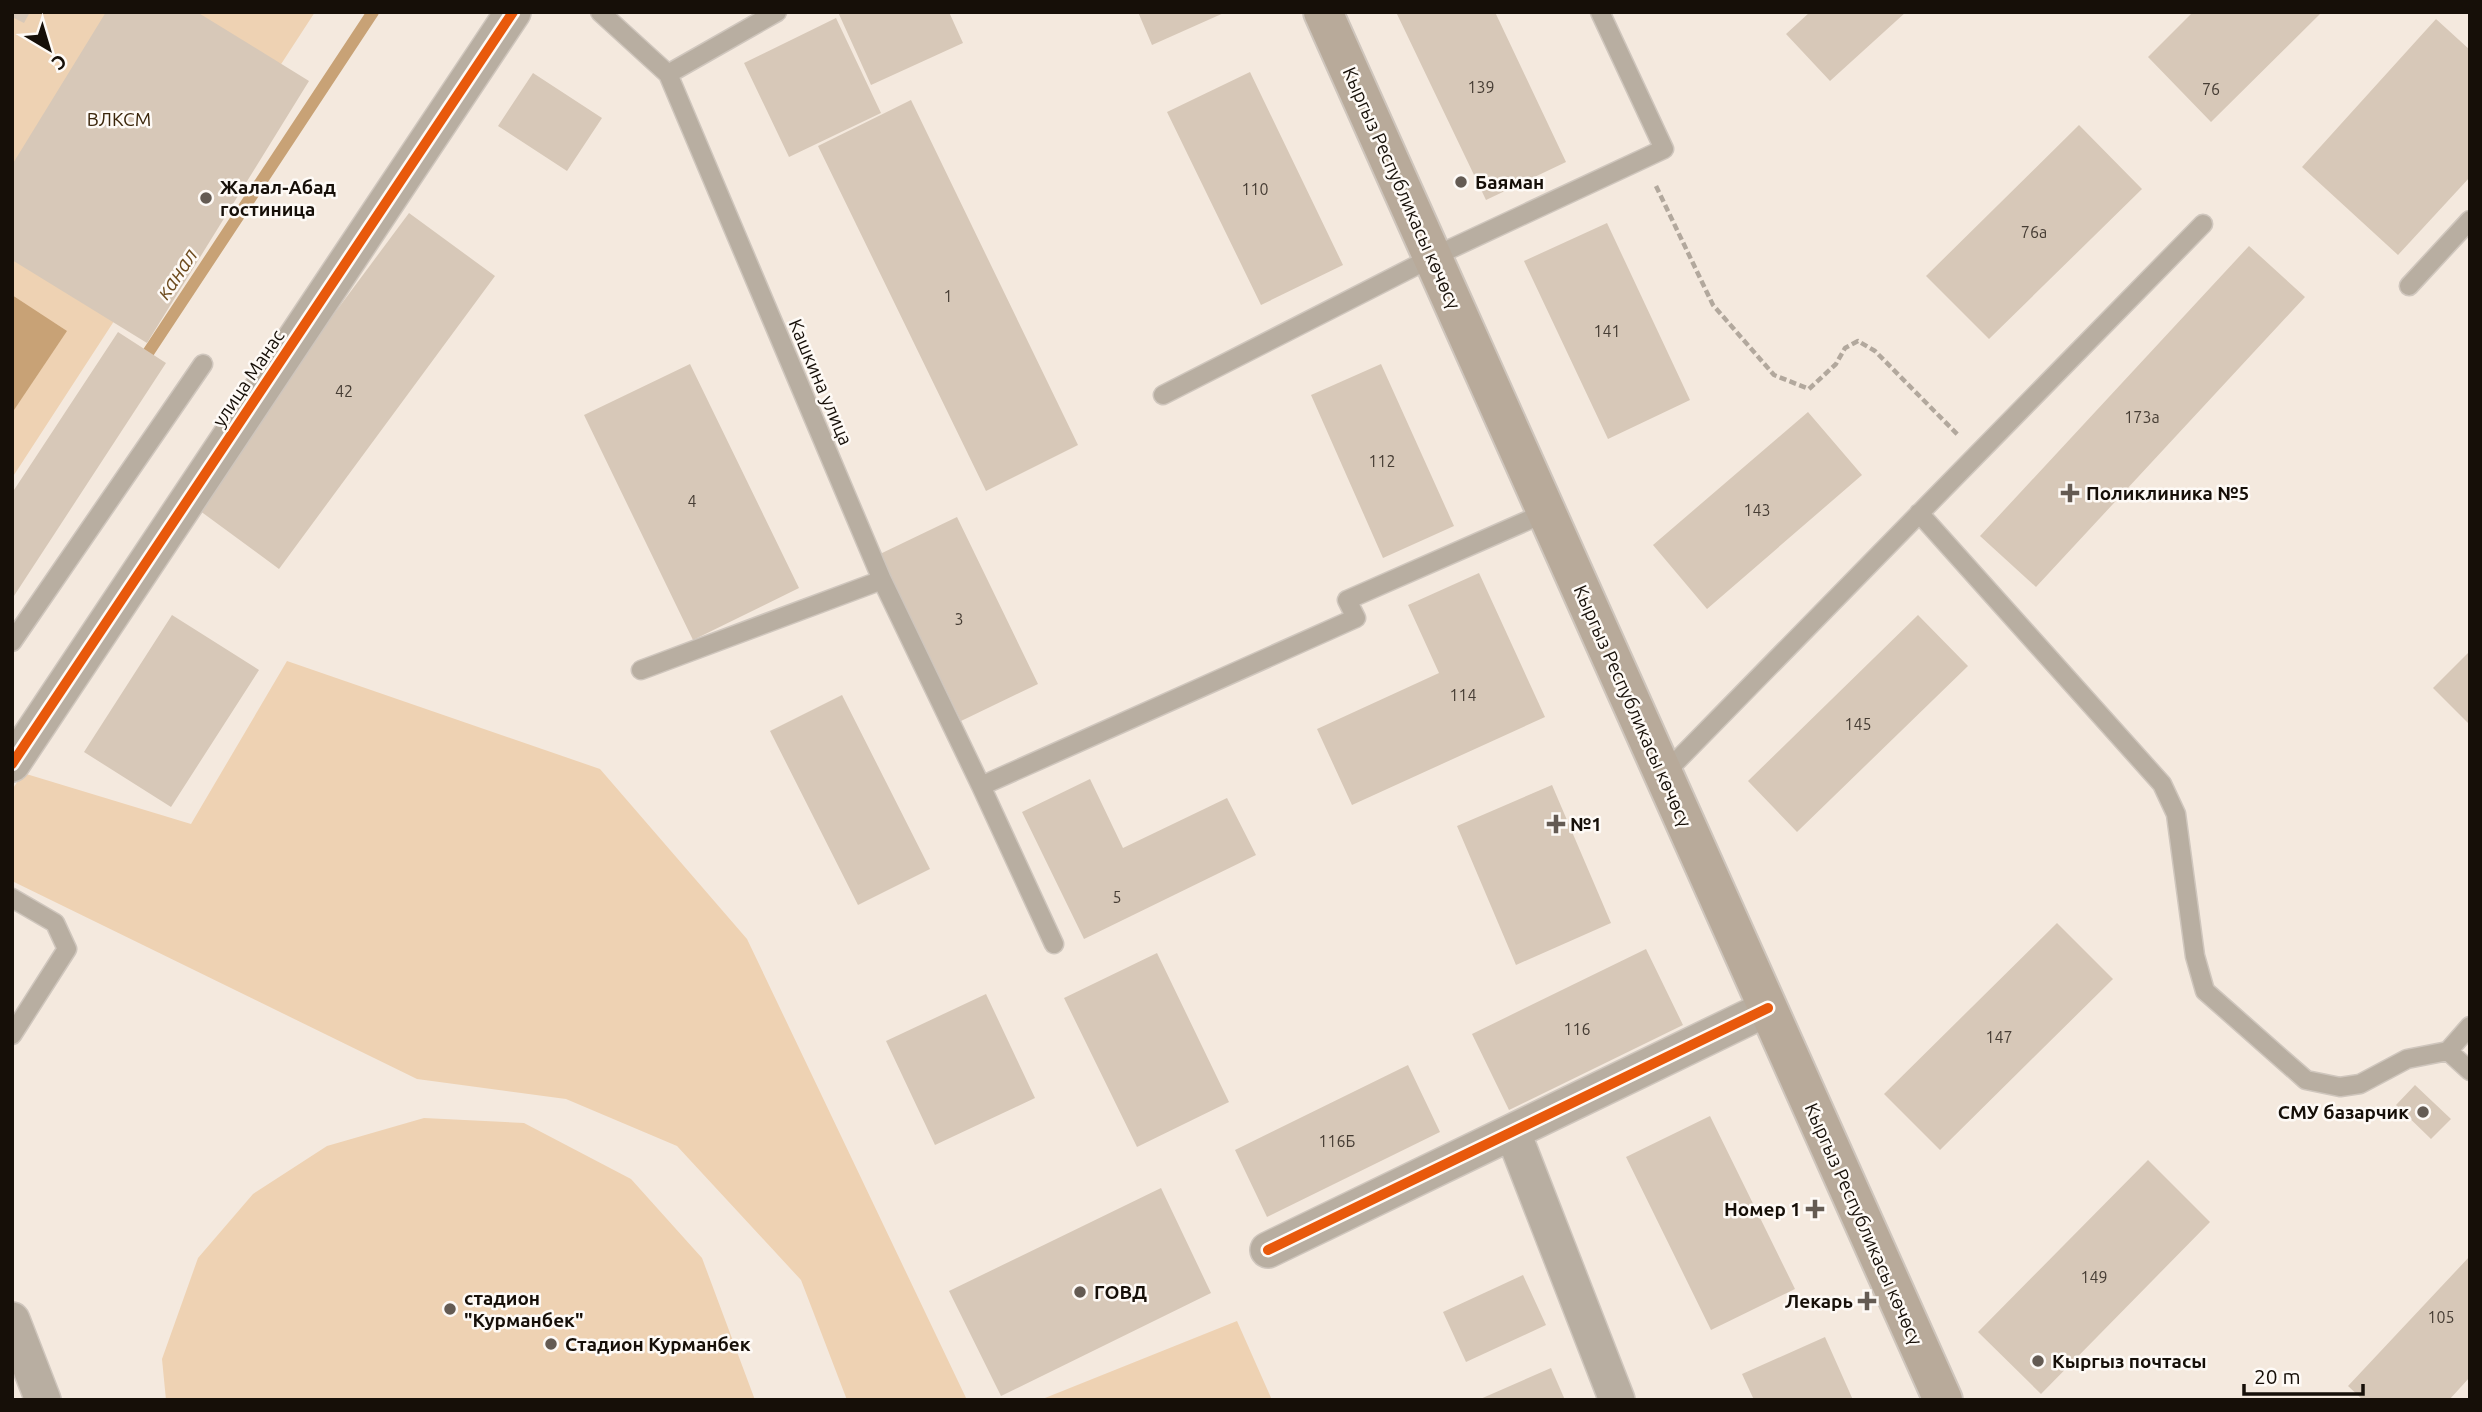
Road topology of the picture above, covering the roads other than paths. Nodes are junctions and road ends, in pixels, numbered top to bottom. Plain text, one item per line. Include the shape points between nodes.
1 (513, 12) edge
2 (600, 12) edge
3 (777, 12) edge
4 (1323, 12) edge
5 (1600, 12) edge
6 (668, 74) junction
7 (2470, 220) edge
8 (2203, 224) dead end
9 (1433, 257) junction
10 (2409, 286) dead end
11 (203, 364) dead end
12 (1163, 395) dead end
13 (1546, 512) junction
14 (1919, 513) junction
15 (882, 580) junction
16 (12, 642) edge
17 (640, 670) dead end
18 (12, 764) edge
19 (1663, 775) junction
20 (981, 786) junction
21 (12, 898) edge
22 (1054, 944) dead end
23 (1768, 1008) junction
24 (2470, 1026) edge
25 (12, 1035) edge
26 (2448, 1051) junction
27 (2470, 1071) edge
28 (1513, 1133) junction
29 (1268, 1250) dead end
30 (12, 1320) edge
31 (43, 1400) edge
32 (1617, 1400) edge
33 (1943, 1400) edge

1 - 18 street, улица Манас
2 - 6 lane, Кашкина улица
3 - 6 lane
4 - 9 main road, Кыргыз Республикасы көчөсү
5 - 9 lane via 1664,149
6 - 15 lane, Кашкина улица
7 - 10 lane
8 - 14 lane
9 - 12 lane
9 - 13 main road, Кыргыз Республикасы көчөсү
11 - 16 lane
13 - 19 main road, Кыргыз Республикасы көчөсү
13 - 20 lane via 1347,600 1356,618
14 - 19 lane
14 - 26 lane via 2162,784 2176,814 2195,956 2205,991 2306,1080 2324,1085 2360,1084 2407,1059
15 - 17 lane
15 - 20 lane, Кашкина улица
19 - 23 main road, Кыргыз Республикасы көчөсү
20 - 22 lane, Кашкина улица
21 - 25 lane via 55,923 67,949
23 - 28 street
23 - 33 main road, Кыргыз Республикасы көчөсү
24 - 26 lane
26 - 27 lane
28 - 29 street
28 - 32 street
30 - 31 street

